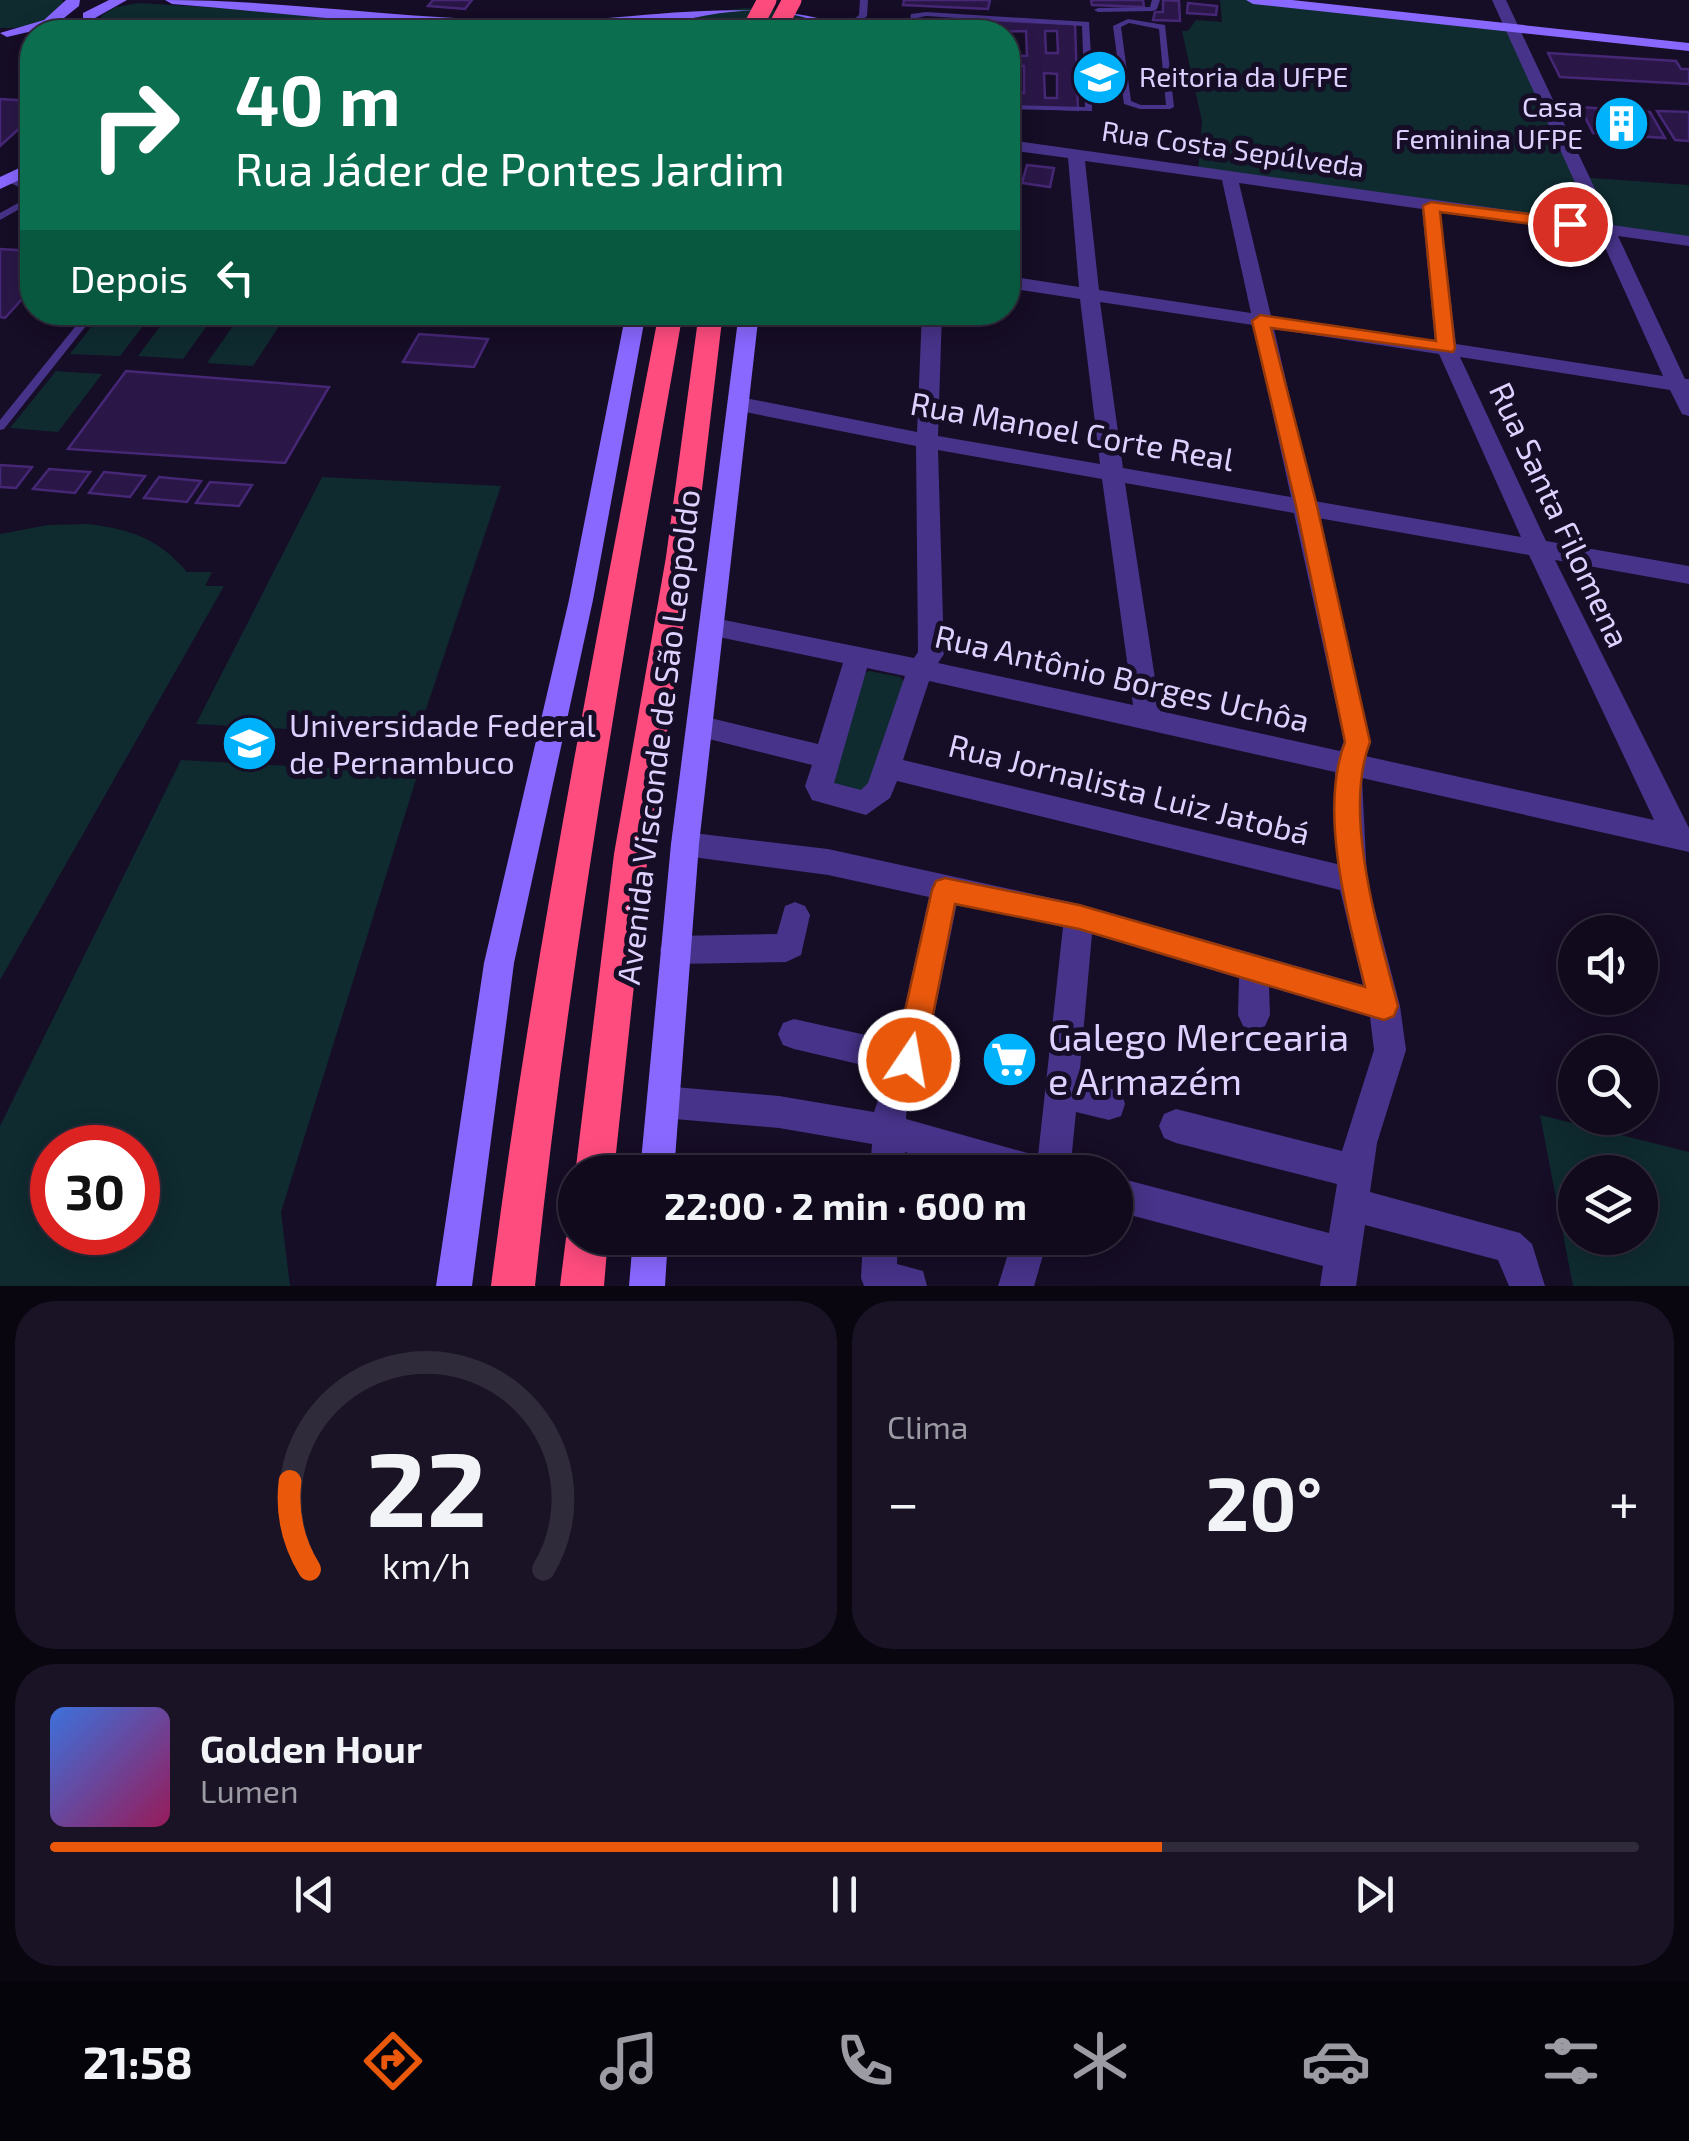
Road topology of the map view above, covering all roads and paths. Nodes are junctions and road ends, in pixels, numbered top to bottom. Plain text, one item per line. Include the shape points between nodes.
1 (73, 0) edge
2 (120, 0) edge
3 (172, 0) edge
4 (720, 0) edge
5 (1156, 0) edge
6 (1253, 0) edge
7 (1498, 0) edge
8 (828, 3) dead end
9 (1316, 4) edge
10 (704, 7) junction
11 (415, 8) edge
12 (1098, 10) dead end
13 (379, 15) junction
14 (677, 15) junction
15 (946, 15) junction
16 (53, 20) edge
17 (88, 20) edge
18 (362, 20) edge
19 (448, 20) edge
20 (632, 20) edge
21 (667, 20) edge
22 (827, 20) edge
23 (838, 20) edge
24 (913, 20) edge
25 (945, 20) edge
26 (1512, 27) junction
27 (1689, 46) edge
28 (1089, 58) junction
29 (1120, 58) junction
30 (1020, 107) edge
31 (1020, 147) edge
32 (1076, 154) junction
33 (1229, 175) junction
34 (1431, 206) junction
35 (1604, 229) junction
36 (1689, 240) edge
37 (1020, 284) edge
38 (1090, 294) junction
39 (1260, 321) junction
40 (82, 325) edge
41 (634, 325) edge
42 (668, 325) edge
43 (748, 325) edge
44 (931, 325) edge
45 (710, 326) edge
46 (1446, 348) junction
47 (1683, 385) edge
48 (740, 404) junction
49 (1689, 410) edge
50 (0, 426) edge
51 (927, 440) junction
52 (1111, 473) junction
53 (1307, 506) junction
54 (1537, 548) junction
55 (1689, 575) edge
56 (714, 627) junction
57 (858, 656) junction
58 (920, 670) junction
59 (1148, 718) junction
60 (702, 727) junction
61 (826, 757) junction
62 (1348, 765) junction
63 (889, 768) junction
64 (1683, 839) edge
65 (685, 844) junction
66 (1352, 880) junction
67 (945, 890) junction
68 (795, 915) dead end
69 (1079, 917) junction
70 (675, 950) junction
71 (1254, 969) junction
72 (1384, 1006) junction
73 (1254, 1016) dead end
74 (794, 1034) dead end
75 (909, 1060) junction
76 (1063, 1093) junction
77 (663, 1102) junction
78 (1110, 1104) dead end
79 (1176, 1126) dead end
80 (890, 1132) junction
81 (596, 1155) edge
82 (658, 1155) edge
83 (888, 1155) edge
84 (974, 1155) edge
85 (1055, 1155) edge
86 (1355, 1188) junction
87 (1133, 1200) edge
88 (585, 1255) edge
89 (650, 1255) edge
90 (880, 1255) edge
91 (1026, 1255) edge
92 (1341, 1270) edge
93 (910, 1284) edge
94 (454, 1286) edge
95 (514, 1286) edge
96 (582, 1286) edge
97 (647, 1286) edge
98 (1016, 1286) edge
99 (1527, 1286) edge

1 - 16 main road
2 - 17 main road
3 - 13 main road
4 - 10 main road
5 - 12 lane via 1153,10
6 - 9 main road
7 - 26 street
8 - 23 main road
9 - 26 main road
10 - 14 main road
10 - 22 main road via 776,4
11 - 13 main road
11 - 19 main road
13 - 18 main road
14 - 20 main road
14 - 21 main road
15 - 24 lane
15 - 25 lane
15 - 28 lane via 1080,22 1086,24
26 - 27 main road
26 - 35 street
28 - 29 lane
28 - 30 lane via 1089,110
29 - 29 lane via 1119,23 1162,27 1170,107 1127,102
31 - 32 street, Rua Costa Sepúlveda
32 - 33 street, Rua Costa Sepúlveda
32 - 38 street
33 - 34 street, Rua Costa Sepúlveda
33 - 39 street
34 - 35 street, Rua Costa Sepúlveda
34 - 46 street, Rua Santa Filomena
35 - 36 street, Rua Costa Sepúlveda
35 - 47 street
37 - 38 street
38 - 39 street
38 - 52 street
39 - 46 street
39 - 53 street
40 - 50 lane
41 - 94 main road via 581,600 499,963
42 - 95 highway, Avenida Visconde de São Leopoldo via 538,1077
43 - 48 main road, Avenida Visconde de São Leopoldo
44 - 51 street
45 - 81 highway, Avenida Visconde de São Leopoldo via 631,854
46 - 47 street
46 - 54 street, Rua Santa Filomena
47 - 49 street
48 - 51 street, Rua Manoel Corte Real
48 - 56 main road, Avenida Visconde de São Leopoldo
51 - 52 street, Rua Manoel Corte Real
51 - 58 street via 931,654
52 - 53 street, Rua Manoel Corte Real
52 - 59 street
53 - 54 street, Rua Manoel Corte Real
53 - 62 street via 1358,742
54 - 55 street, Rua Manoel Corte Real
54 - 64 street, Rua Santa Filomena
56 - 57 street, Rua Antônio Borges Uchôa
56 - 60 main road, Avenida Visconde de São Leopoldo
57 - 58 street, Rua Antônio Borges Uchôa
57 - 61 street
58 - 59 street, Rua Antônio Borges Uchôa
58 - 63 street
59 - 62 street, Rua Antônio Borges Uchôa
60 - 61 street
60 - 65 main road, Avenida Visconde de São Leopoldo
61 - 63 street via 822,792 861,802 874,800
62 - 64 street, Rua Antônio Borges Uchôa
62 - 66 street
63 - 66 street, Rua Jornalista Luiz Jatobá
65 - 67 street via 828,862
65 - 70 main road, Avenida Visconde de São Leopoldo
66 - 72 street
67 - 69 street
67 - 75 street
68 - 70 street via 786,948
69 - 71 street
69 - 76 street
70 - 77 main road, Avenida Visconde de São Leopoldo
71 - 72 street
71 - 73 street
72 - 86 street via 1388,1064 1364,1126
74 - 75 street
75 - 80 street via 892,1100
76 - 78 street
76 - 85 street
77 - 80 street via 779,1112
77 - 82 main road, Avenida Visconde de São Leopoldo
79 - 86 street
80 - 83 street
80 - 84 street
86 - 92 street
86 - 99 street via 1508,1245
87 - 92 street
88 - 96 highway
89 - 97 main road
90 - 93 street via 879,1276
91 - 98 street

